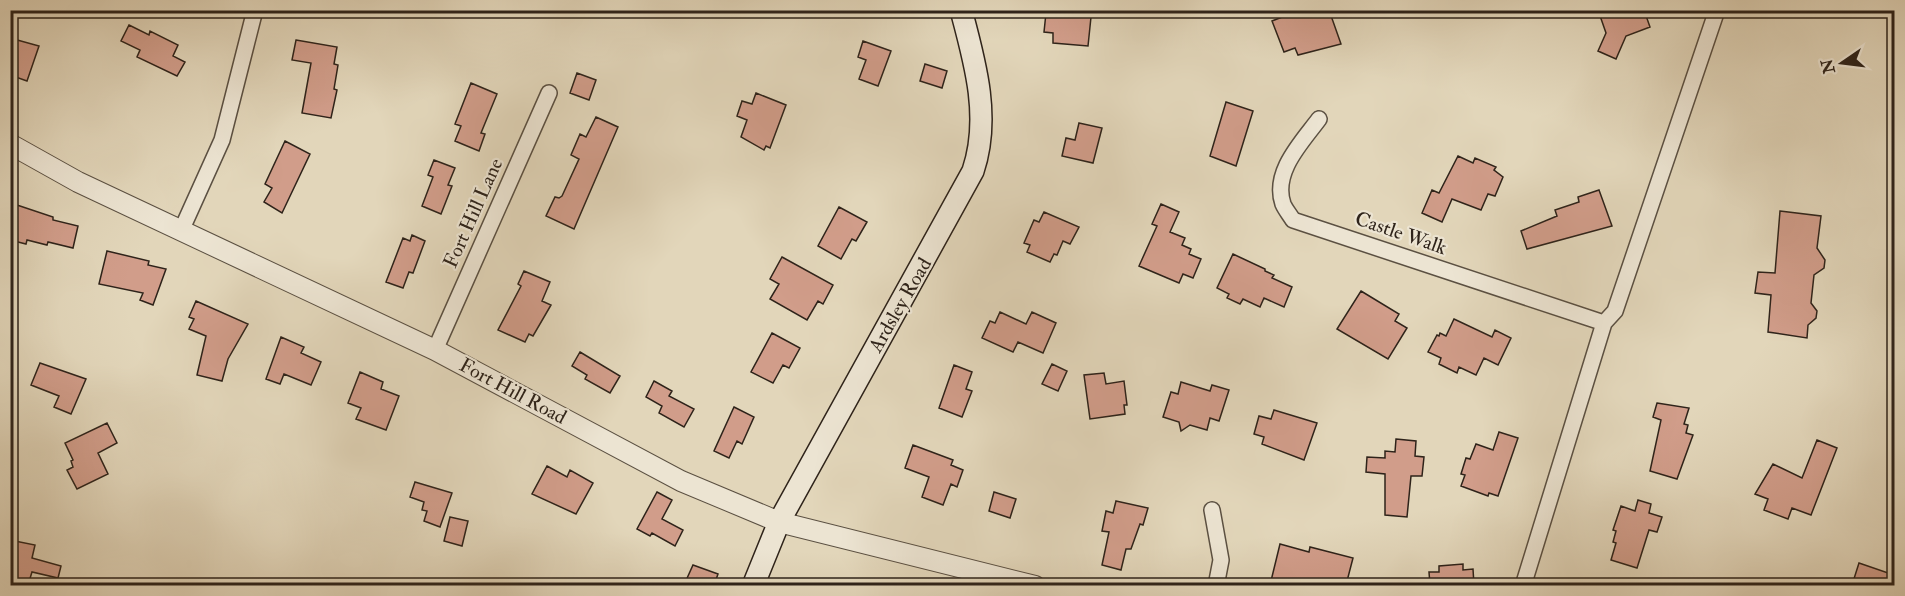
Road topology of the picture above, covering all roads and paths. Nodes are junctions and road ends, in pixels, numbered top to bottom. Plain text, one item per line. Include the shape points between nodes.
1 (255, 10) edge
2 (961, 10) edge
3 (1717, 10) edge
4 (549, 93) dead end
5 (1319, 119) dead end
6 (10, 144) edge
7 (181, 231) junction
8 (1604, 323) junction
9 (435, 350) junction
10 (1212, 510) dead end
11 (779, 522) junction
12 (753, 585) edge
13 (1035, 585) edge
14 (1216, 585) edge
15 (1523, 585) edge

1 - 7 street via 222,140
2 - 11 main road, Ardsley Road via 975,60 983,127 973,171
3 - 8 street via 1615,311
4 - 9 street, Fort Hill Lane
5 - 8 street, Castle Walk via 1288,159 1282,182 1283,204 1293,220
6 - 7 street, Fort Hill Road via 78,182
7 - 9 street, Fort Hill Road
8 - 15 street
9 - 11 street, Fort Hill Road via 681,481
10 - 14 street via 1221,560
11 - 12 main road, Ardsley Road
11 - 13 street, Fort Hill Road

